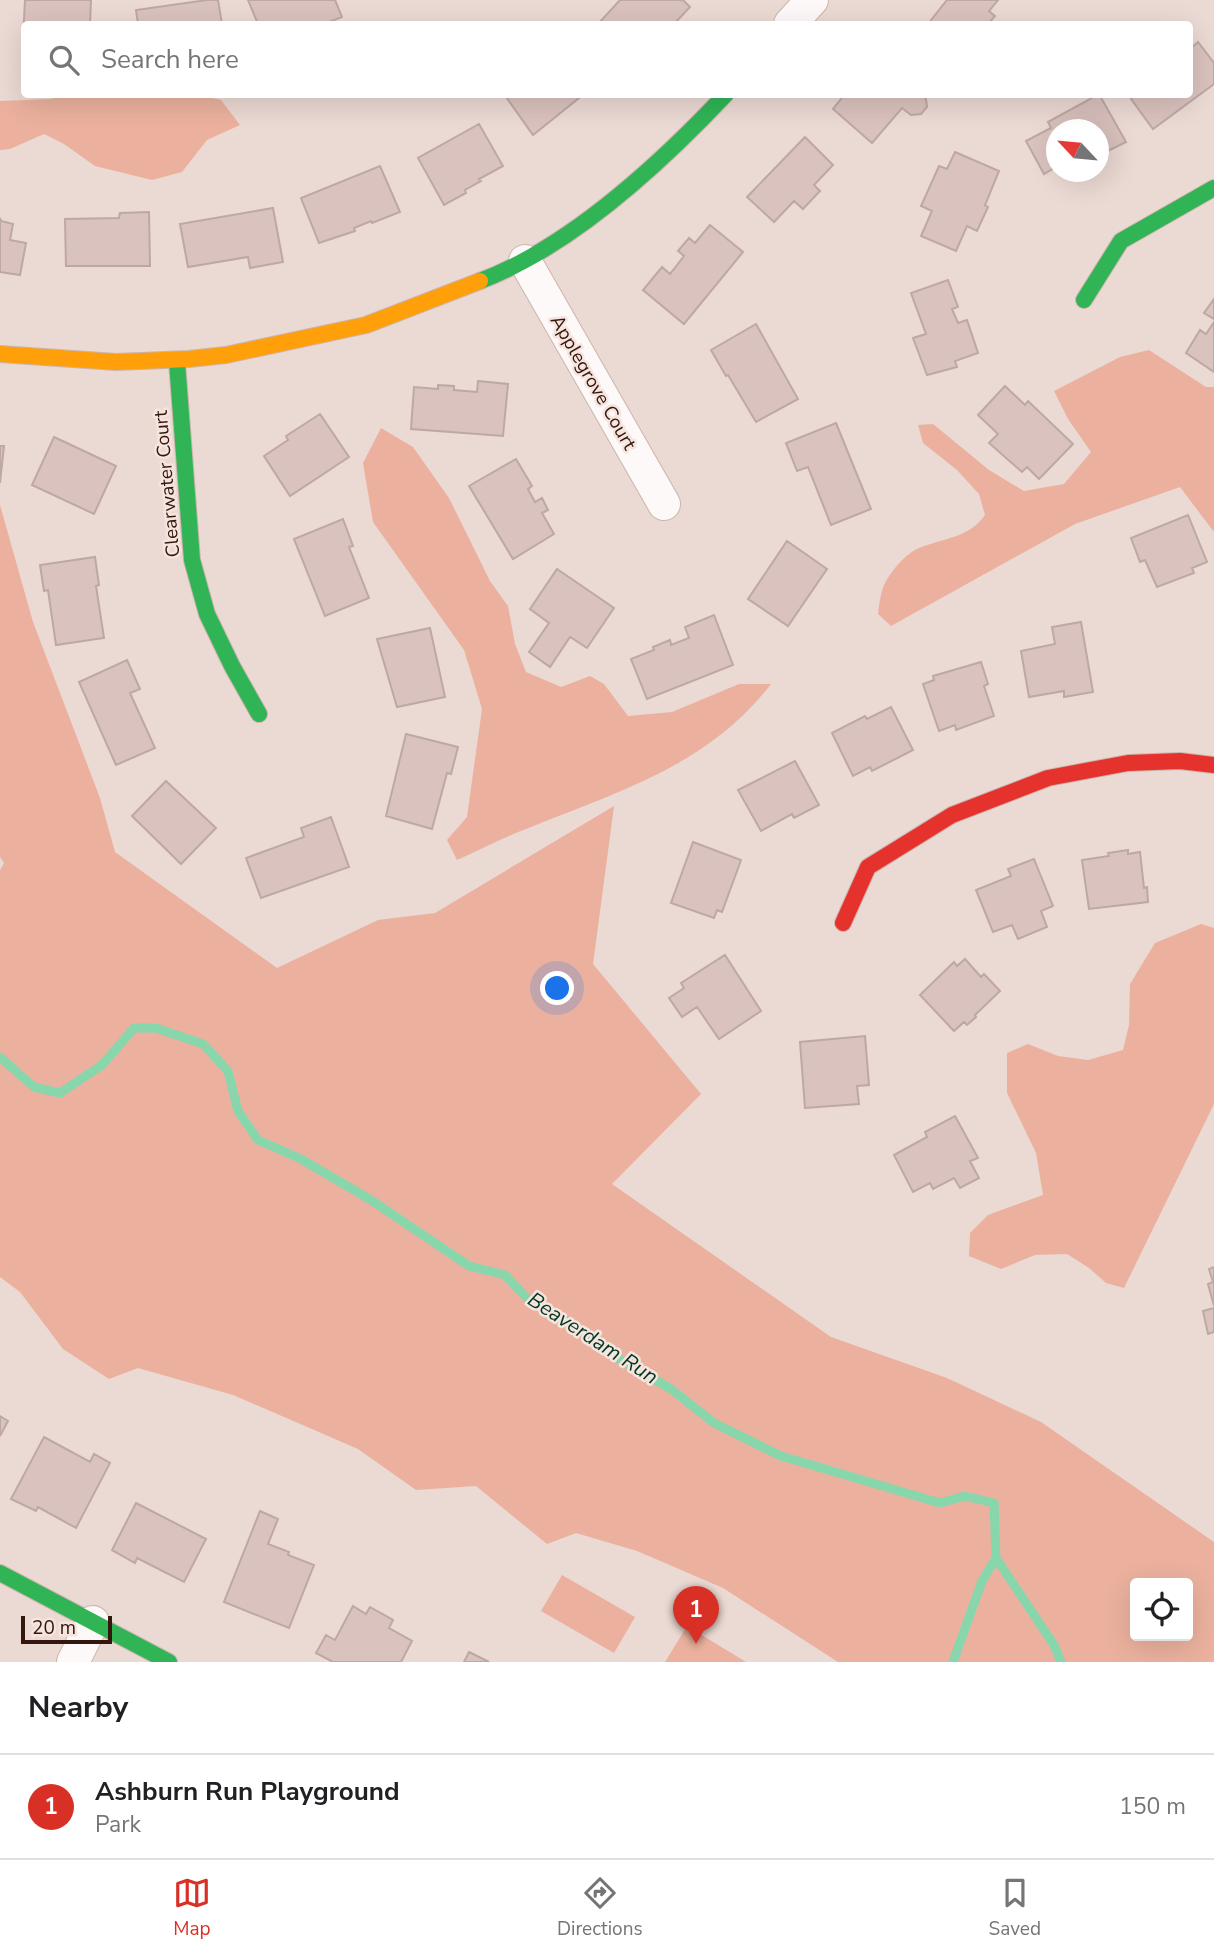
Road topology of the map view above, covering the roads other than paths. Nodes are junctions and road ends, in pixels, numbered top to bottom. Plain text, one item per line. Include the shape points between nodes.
1 (812, 0) edge
2 (793, 21) edge
3 (722, 98) edge
4 (1214, 188) edge
5 (525, 261) junction
6 (1084, 300) dead end
7 (0, 354) edge
8 (177, 362) junction
9 (664, 504) dead end
10 (259, 714) dead end
11 (1214, 765) edge
12 (842, 923) dead end
13 (0, 1573) edge
14 (93, 1622) junction
15 (73, 1662) edge
16 (169, 1662) edge

1 - 2 street
3 - 5 street via 697,127 614,198
4 - 6 street via 1121,241
5 - 8 street via 386,318 270,348
5 - 9 street, Applegrove Court
7 - 8 street via 52,361
8 - 10 street, Clearwater Court via 192,560 207,614
11 - 12 street via 1128,763 1048,778 952,815 868,867
13 - 14 street
14 - 15 street
14 - 16 street

